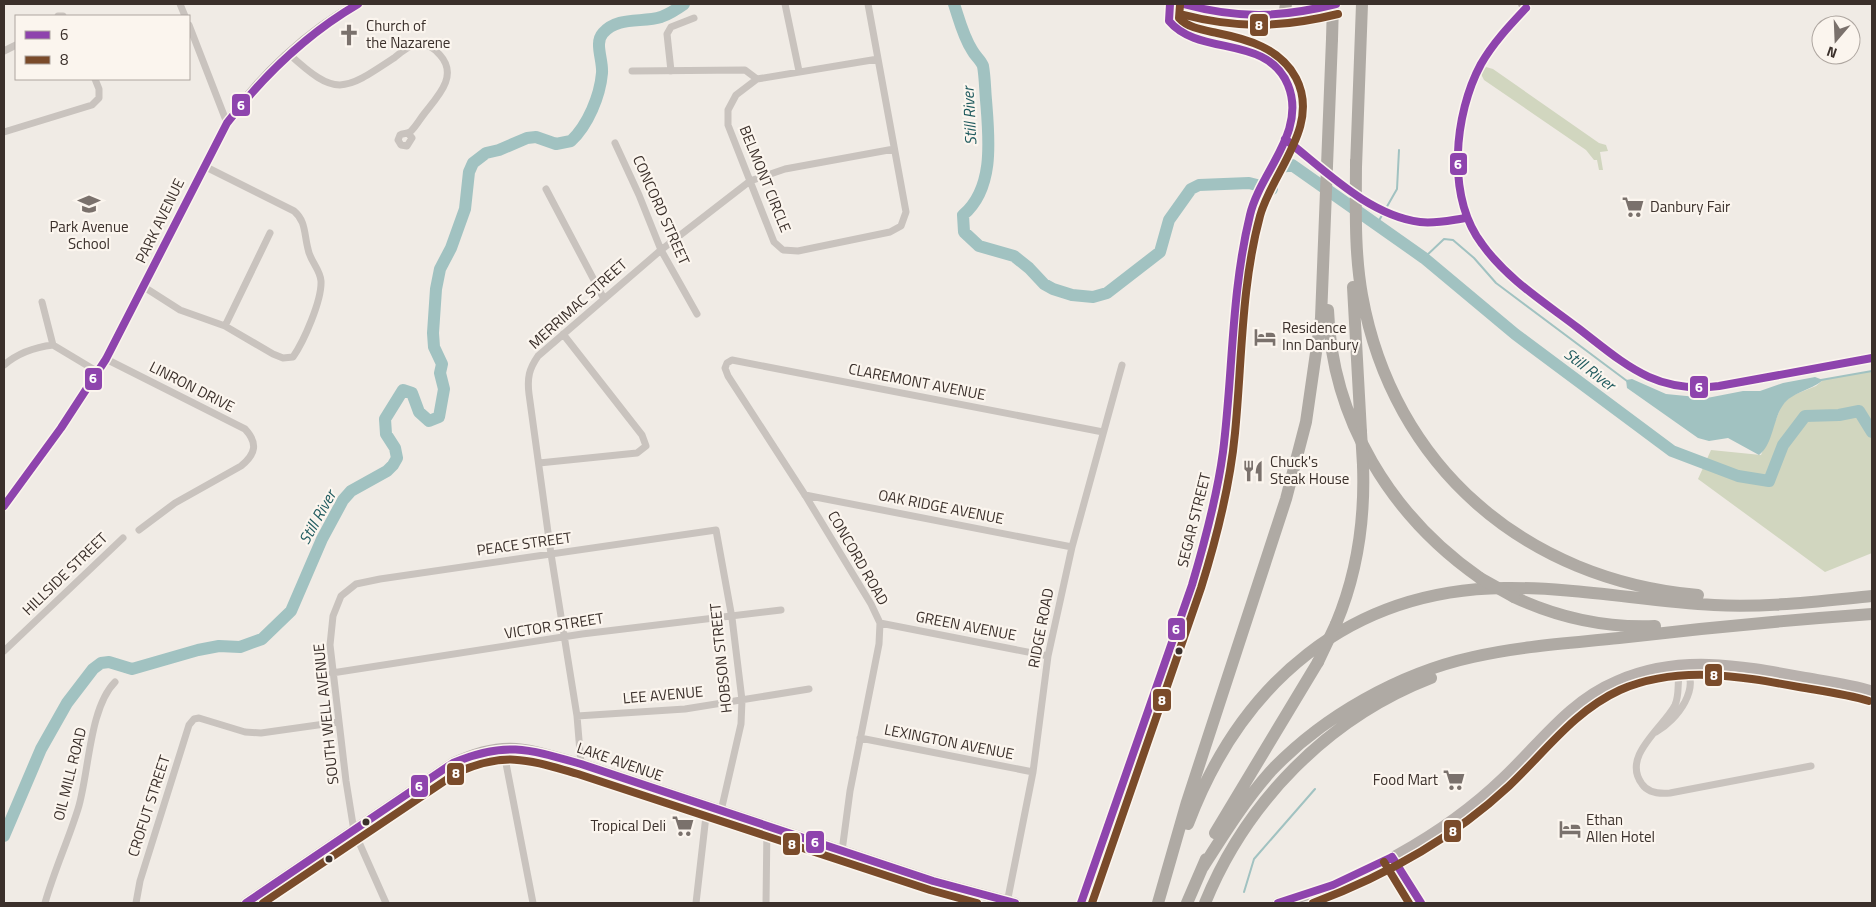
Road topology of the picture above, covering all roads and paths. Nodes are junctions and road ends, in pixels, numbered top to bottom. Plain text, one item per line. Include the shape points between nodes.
1 (358, 4) edge
2 (785, 4) edge
3 (868, 4) edge
4 (1170, 4) edge
5 (1183, 4) edge
6 (1335, 4) edge
7 (1362, 4) edge
8 (1285, 10) edge
9 (694, 18) dead end
10 (190, 28) edge
11 (289, 54) junction
12 (878, 60) junction
13 (632, 71) dead end
14 (671, 71) junction
15 (799, 71) junction
16 (757, 79) junction
17 (95, 80) edge
18 (227, 123) junction
19 (4, 132) edge
20 (408, 133) dead end
21 (615, 143) dead end
22 (894, 149) junction
23 (204, 166) junction
24 (750, 181) junction
25 (546, 189) dead end
26 (270, 233) dead end
27 (661, 250) junction
28 (1325, 259) junction
29 (1356, 274) junction
30 (144, 287) junction
31 (604, 299) junction
32 (42, 302) dead end
33 (697, 314) dead end
34 (225, 326) junction
35 (563, 334) junction
36 (53, 345) junction
37 (106, 359) junction
38 (727, 363) joint
39 (4, 365) edge
40 (1122, 365) dead end
41 (98, 372) junction
42 (1103, 432) junction
43 (539, 463) junction
44 (804, 495) junction
45 (4, 504) edge
46 (139, 530) dead end
47 (716, 530) joint
48 (123, 538) dead end
49 (1072, 547) junction
50 (551, 554) junction
51 (1872, 590) edge
52 (341, 596) joint
53 (1872, 596) edge
54 (1801, 598) junction
55 (781, 610) dead end
56 (1872, 614) edge
57 (1825, 617) junction
58 (732, 618) junction
59 (880, 623) junction
60 (566, 638) junction
61 (1571, 643) junction
62 (4, 651) edge
63 (1048, 656) junction
64 (1683, 664) junction
65 (332, 673) junction
66 (115, 682) dead end
67 (809, 689) dead end
68 (1872, 691) edge
69 (742, 700) junction
70 (577, 716) junction
71 (339, 722) junction
72 (860, 738) junction
73 (503, 748) junction
74 (581, 764) junction
75 (1811, 766) dead end
76 (1033, 772) junction
77 (707, 807) junction
78 (721, 811) junction
79 (767, 825) junction
80 (354, 831) junction
81 (842, 851) junction
82 (1392, 857) junction
83 (1203, 867) junction
84 (45, 903) edge
85 (136, 903) edge
86 (246, 903) edge
87 (386, 903) edge
88 (533, 903) edge
89 (696, 903) edge
90 (766, 903) edge
91 (1009, 903) edge
92 (1081, 903) edge
93 (1159, 903) edge
94 (1187, 903) edge
95 (1205, 903) edge
96 (1278, 903) edge
97 (1421, 903) edge

1 - 11 main road, PARK AVENUE
2 - 15 street
3 - 12 street, BELMONT CIRCLE
4 - 92 street, SEGAR STREET via 1169,21 1178,32 1258,54 1275,66 1288,85 1292,107 1289,128 1255,197 1242,257 1223,451 1207,533 1192,585
5 - 8 main road via 1239,16
6 - 8 main road
6 - 28 highway, bridge
7 - 29 highway via 1356,160
9 - 14 street via 671,27 667,34
10 - 18 street
11 - 18 main road, PARK AVENUE via 251,92
11 - 20 street via 323,82 350,84 416,44 436,50 444,59 447,82
12 - 15 street, BELMONT CIRCLE
12 - 22 street, BELMONT CIRCLE
13 - 14 street
14 - 16 street via 745,70
15 - 16 street, BELMONT CIRCLE
16 - 24 street, BELMONT CIRCLE via 736,95 728,110 728,125
17 - 19 street via 99,98 92,105
18 - 23 main road, PARK AVENUE
21 - 27 street, CONCORD STREET
22 - 24 street, MERRIMAC STREET via 784,169
22 - 24 street, BELMONT CIRCLE via 906,212 901,226 890,232 798,251 783,250 774,242
23 - 30 main road, PARK AVENUE
23 - 34 street via 300,216 309,256 321,281 319,296 300,347 293,357 273,354
24 - 27 street, MERRIMAC STREET
25 - 31 street
26 - 34 street
27 - 31 street, MERRIMAC STREET
27 - 33 street, CONCORD STREET
28 - 57 highway, bridge via 1332,357 1344,404 1359,438 1404,510 1434,541 1480,578 1514,597 1561,615 1613,626
28 - 93 highway via 1315,370 1294,474 1187,802
29 - 54 highway via 1380,361 1408,420 1432,456 1462,491 1513,533 1572,565 1639,586 1713,597
29 - 83 highway, bridge via 1364,465 1357,553 1348,592 1318,662 1213,836
30 - 34 street via 180,310
30 - 37 main road, PARK AVENUE
31 - 35 street, MERRIMAC STREET
32 - 36 street
35 - 43 street, MERRIMAC STREET via 530,367 528,380
35 - 43 street via 642,436 646,446 637,453
36 - 39 street via 39,347
36 - 41 street
37 - 41 main road, PARK AVENUE
37 - 46 street, LINRON DRIVE via 245,429 253,438 255,448 251,458 241,466 175,503
38 - 42 street, CLAREMONT AVENUE via 732,360
38 - 44 street, CONCORD ROAD via 728,376
40 - 42 street, RIDGE ROAD
41 - 45 main road, PARK AVENUE
42 - 49 street, RIDGE ROAD
43 - 50 street, MERRIMAC STREET
44 - 49 street, OAK RIDGE AVENUE
44 - 59 street, CONCORD ROAD
47 - 50 street, PEACE STREET
47 - 58 street, HOBSON STREET
48 - 62 street, HILLSIDE STREET
49 - 63 street, RIDGE ROAD
50 - 52 street, PEACE STREET via 380,579 356,584
50 - 60 street, MERRIMAC STREET
51 - 54 highway
52 - 65 street, SOUTH WELL AVENUE via 333,616
53 - 54 highway
54 - 93 highway via 1739,606 1502,588 1422,598 1371,617 1303,657 1246,714 1205,781
55 - 58 street, VICTOR STREET
56 - 57 highway
57 - 61 highway
58 - 60 street, VICTOR STREET
58 - 69 street, HOBSON STREET
59 - 63 street, GREEN AVENUE
59 - 72 street, CONCORD ROAD via 879,644
60 - 65 street, VICTOR STREET
60 - 70 street, MERRIMAC STREET
61 - 83 highway via 1507,650 1444,664 1392,685 1346,711 1272,771 1242,807
61 - 95 highway via 1506,654 1446,671 1395,694 1354,719 1300,762 1259,807 1231,848
63 - 76 street, RIDGE ROAD
64 - 68 main road via 1711,663 1752,668
64 - 75 street via 1676,701 1640,751 1635,767 1643,786 1657,793 1684,790
64 - 82 main road via 1632,675 1585,698 1489,791
65 - 71 street, SOUTH WELL AVENUE
66 - 84 street, OIL MILL ROAD via 105,695 86,764 79,806
67 - 69 street, LEE AVENUE
69 - 70 street, LEE AVENUE
69 - 78 street, HOBSON STREET via 741,724
70 - 74 street, MERRIMAC STREET
71 - 80 street, SOUTH WELL AVENUE
71 - 85 street, CROFUT STREET via 261,733 194,719 189,725
72 - 76 street, LEXINGTON AVENUE
72 - 81 street, CONCORD ROAD
73 - 74 main road, LAKE AVENUE via 528,750
73 - 80 main road, LAKE AVENUE via 477,752 453,763
73 - 88 street
74 - 77 main road, LAKE AVENUE
76 - 91 street, RIDGE ROAD
77 - 78 main road, LAKE AVENUE
77 - 89 street
78 - 79 main road, LAKE AVENUE
79 - 81 main road, LAKE AVENUE
79 - 90 street
80 - 86 main road, LAKE AVENUE
80 - 87 street, SOUTH WELL AVENUE
81 - 91 main road, LAKE AVENUE via 933,882
82 - 96 main road via 1333,885
82 - 97 street
83 - 94 highway

